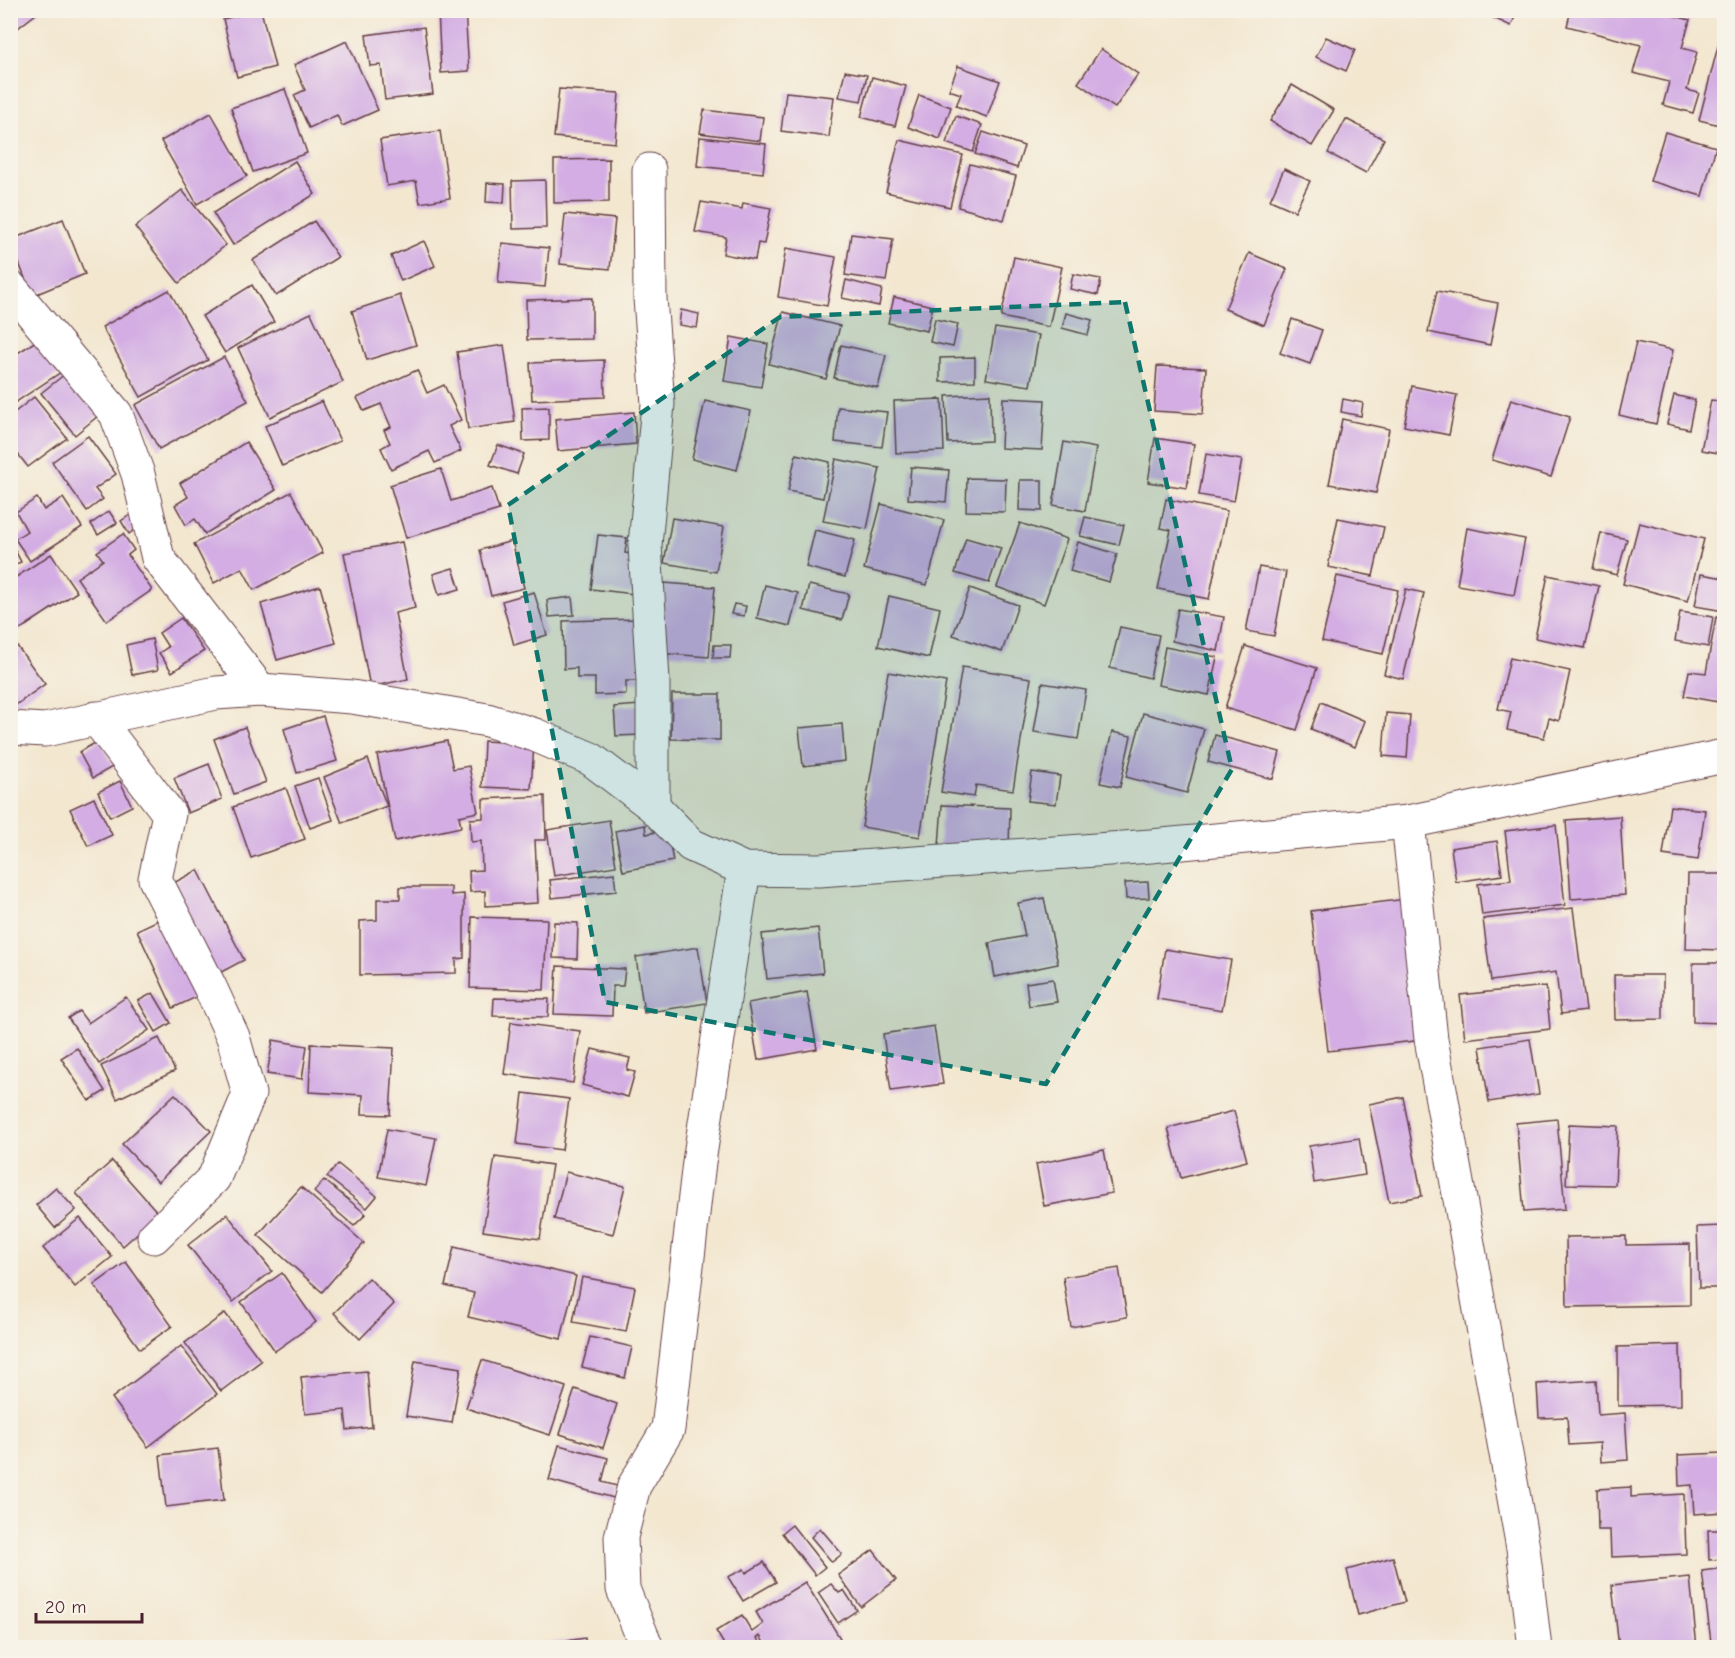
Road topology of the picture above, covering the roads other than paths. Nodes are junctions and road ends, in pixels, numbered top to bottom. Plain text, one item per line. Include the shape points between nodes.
1 (649, 170) dead end
2 (10, 287) edge
3 (260, 690) junction
4 (96, 718) junction
5 (10, 728) edge
6 (1725, 756) edge
7 (653, 806) junction
8 (1408, 822) junction
9 (744, 869) junction
10 (154, 1237) dead end
11 (647, 1647) edge
12 (1535, 1647) edge

1 - 7 street via 650,298 658,404 645,545 653,681
2 - 3 street via 117,414 138,474 158,558
3 - 4 street via 216,693
3 - 7 street via 352,697 487,720 591,759
4 - 5 street via 45,730
4 - 10 street via 169,814 155,879 233,1037 249,1094 214,1178
6 - 8 street
7 - 9 street via 691,845
8 - 9 street via 1139,847 819,870
8 - 12 street via 1431,1039 1523,1548
9 - 11 street via 699,1162 668,1430 634,1486 621,1537 623,1589

